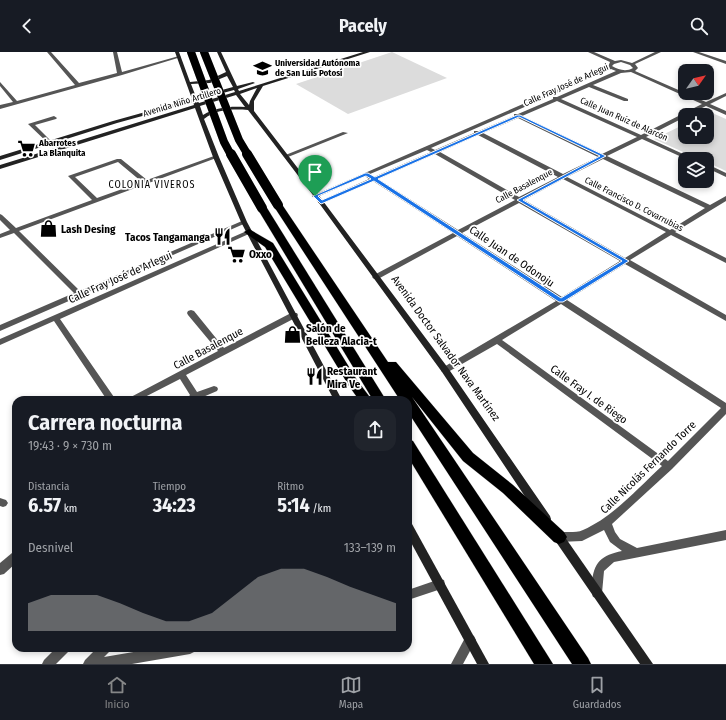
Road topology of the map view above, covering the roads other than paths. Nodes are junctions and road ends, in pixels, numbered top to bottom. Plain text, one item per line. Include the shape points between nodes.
1 (49, 52) edge
2 (115, 52) edge
3 (191, 52) edge
4 (204, 52) edge
5 (219, 52) edge
6 (353, 52) edge
7 (368, 52) edge
8 (590, 52) edge
9 (649, 52) edge
10 (660, 52) edge
11 (695, 52) edge
12 (178, 55) edge
13 (614, 62) junction
14 (625, 62) junction
15 (726, 62) edge
16 (632, 64) junction
17 (612, 67) junction
18 (621, 71) junction
19 (632, 71) junction
20 (120, 74) junction
21 (230, 76) junction
22 (256, 82) junction
23 (189, 83) junction
24 (0, 84) edge
25 (78, 85) junction
26 (589, 85) junction
27 (261, 86) junction
28 (236, 91) junction
29 (726, 94) edge
30 (550, 95) junction
31 (558, 99) junction
32 (626, 100) dead end
33 (16, 103) junction
34 (196, 103) junction
35 (706, 104) junction
36 (0, 107) edge
37 (250, 110) junction
38 (510, 112) junction
39 (726, 113) edge
40 (519, 116) junction
41 (54, 118) dead end
42 (202, 119) junction
43 (471, 129) junction
44 (345, 133) dead end
45 (479, 133) junction
46 (641, 136) junction
47 (50, 143) junction
48 (428, 148) junction
49 (436, 152) junction
50 (678, 153) edge
51 (286, 156) junction
52 (604, 156) junction
53 (216, 157) junction
54 (0, 158) edge
55 (0, 167) edge
56 (714, 169) edge
57 (366, 174) junction
58 (726, 175) edge
59 (562, 177) junction
60 (374, 179) junction
61 (146, 183) junction
62 (726, 198) edge
63 (318, 199) junction
64 (520, 200) junction
65 (96, 202) junction
66 (710, 208) junction
67 (0, 216) edge
68 (247, 227) junction
69 (14, 231) junction
70 (458, 233) junction
71 (671, 233) junction
72 (0, 236) edge
73 (626, 261) junction
74 (726, 261) edge
75 (376, 277) junction
76 (79, 294) junction
77 (561, 301) junction
78 (88, 303) junction
79 (191, 313) dead end
80 (294, 316) junction
81 (55, 317) junction
82 (726, 318) edge
83 (0, 328) edge
84 (367, 338) junction
85 (497, 340) junction
86 (0, 342) edge
87 (224, 352) junction
88 (445, 370) junction
89 (181, 374) junction
90 (214, 389) dead end
91 (109, 396) edge
92 (140, 396) edge
93 (191, 396) edge
94 (197, 396) edge
95 (336, 396) edge
96 (363, 396) edge
97 (378, 396) edge
98 (405, 396) edge
99 (412, 406) edge
100 (726, 408) edge
101 (412, 451) edge
102 (412, 454) edge
103 (419, 462) junction
104 (669, 466) junction
105 (607, 523) junction
106 (412, 534) edge
107 (726, 535) edge
108 (559, 537) junction
109 (635, 552) junction
110 (12, 560) edge
111 (0, 570) edge
112 (440, 584) junction
113 (598, 593) junction
114 (412, 594) edge
115 (470, 640) junction
116 (60, 652) edge
117 (101, 652) edge
118 (167, 652) edge
119 (48, 664) edge
120 (89, 664) edge
121 (99, 664) edge
122 (456, 664) edge
123 (484, 664) edge
124 (544, 664) edge
125 (582, 664) edge
126 (647, 664) edge

1 - 25 street
2 - 20 street
3 - 97 highway, bridge via 224,142
4 - 84 highway, bridge via 239,140
5 - 21 main road, Avenida Doctor Salvador Nava Martínez
6 - 22 main road, Avenida Niño Artillero
7 - 27 main road, Avenida Niño Artillero
8 - 13 street
9 - 14 street
10 - 16 street
11 - 15 street
12 - 20 street
12 - 23 main road
13 - 14 street
13 - 17 street via 610,64
14 - 16 street
16 - 19 street via 636,67
17 - 18 street
17 - 30 street, Calle Fray José de Arlegui
18 - 19 street
18 - 26 street, Calle Fray José de Arlegui
19 - 35 street
20 - 25 street
21 - 22 main road via 243,82
21 - 23 main road via 212,82
21 - 28 main road, Avenida Doctor Salvador Nava Martínez
22 - 28 main road, Avenida Niño Artillero
23 - 34 main road
24 - 33 street
25 - 33 street
26 - 31 street, Calle Fray José de Arlegui
26 - 32 street
27 - 28 main road, Avenida Niño Artillero
27 - 37 main road
28 - 34 main road, Avenida Niño Artillero
28 - 37 main road, Avenida Doctor Salvador Nava Martínez
29 - 35 street, Calle Basalenque
30 - 31 street, Calle Juan Ruiz de Alarcón
30 - 38 street, Calle Fray José de Arlegui
31 - 40 street, Calle Fray José de Arlegui
31 - 46 street, Calle Juan Ruiz de Alarcón
33 - 36 street
34 - 42 main road
34 - 47 main road, Avenida Niño Artillero
34 - 55 main road, Avenida Niño Artillero
35 - 39 street
35 - 46 street, Calle Basalenque
37 - 42 main road via 220,110 207,114
37 - 51 main road, Avenida Doctor Salvador Nava Martínez
38 - 40 street
38 - 43 street, Calle Fray José de Arlegui
40 - 45 street, Calle Fray José de Arlegui
40 - 52 street
41 - 47 street via 31,124
42 - 53 main road
43 - 45 street, Calle Francisco D. Covarrubias
43 - 48 street, Calle Fray José de Arlegui
44 - 51 street
45 - 49 street, Calle Fray José de Arlegui
45 - 59 street, Calle Francisco D. Covarrubias
46 - 50 street, Calle Juan Ruiz de Alarcón
46 - 52 street, Calle Basalenque
47 - 54 main road, Avenida Niño Artillero
48 - 49 street
48 - 57 street, Calle Fray José de Arlegui
49 - 60 street, Calle Fray José de Arlegui
49 - 64 street
51 - 63 main road, Avenida Doctor Salvador Nava Martínez
52 - 59 street, Calle Basalenque
52 - 66 street
53 - 61 street
53 - 68 main road
56 - 58 street
57 - 60 street, Calle Juan de Odonoju
57 - 63 street, Calle Fray José de Arlegui
59 - 64 street, Calle Basalenque
59 - 71 street, Calle Francisco D. Covarrubias
60 - 63 street, Calle Fray José de Arlegui
60 - 70 street, Calle Juan de Odonoju
61 - 65 street
61 - 65 street via 119,160 71,176
62 - 66 street
63 - 75 main road, Avenida Doctor Salvador Nava Martínez
64 - 70 street, Calle Basalenque
64 - 73 street
65 - 69 street
66 - 71 street
67 - 69 street
68 - 76 street, Calle Fray José de Arlegui
68 - 78 street, Calle Fray José de Arlegui
68 - 80 main road
68 - 96 highway via 269,245
69 - 72 street
69 - 76 street
70 - 75 street, Calle Basalenque
70 - 77 street, Calle Juan de Odonoju
71 - 73 street
71 - 74 street, Calle Francisco D. Covarrubias
73 - 77 street
73 - 82 street
75 - 88 main road, Avenida Doctor Salvador Nava Martínez
76 - 78 street
76 - 83 street, Calle Fray José de Arlegui
77 - 85 street
77 - 100 street, Calle Juan de Odonoju
78 - 81 street, Calle Fray José de Arlegui
79 - 87 street
80 - 87 street, Calle Basalenque
80 - 95 main road
81 - 86 street, Calle Fray José de Arlegui
81 - 91 street
84 - 98 highway
84 - 108 highway via 408,383 468,457 508,489
85 - 88 street
85 - 104 street, Calle Fray I. de Riego
87 - 89 street, Calle Basalenque
88 - 108 main road, Avenida Doctor Salvador Nava Martínez
89 - 92 street, Calle Basalenque
89 - 93 street
90 - 94 street
99 - 125 highway
100 - 104 street, Calle Nicolás Fernando Torre
101 - 103 highway
102 - 103 highway
103 - 124 highway
104 - 105 street, Calle Nicolás Fernando Torre
105 - 108 street, Calle Nicolás Fernando Torre via 582,536
105 - 109 street via 614,540 622,547
106 - 112 main road
107 - 109 street
108 - 113 main road, Avenida Doctor Salvador Nava Martínez
109 - 113 street via 603,563 599,569
110 - 111 street
112 - 114 street
112 - 115 main road
113 - 126 main road, Avenida Doctor Salvador Nava Martínez
115 - 122 street
115 - 123 main road
116 - 119 street
117 - 120 street
118 - 121 street

